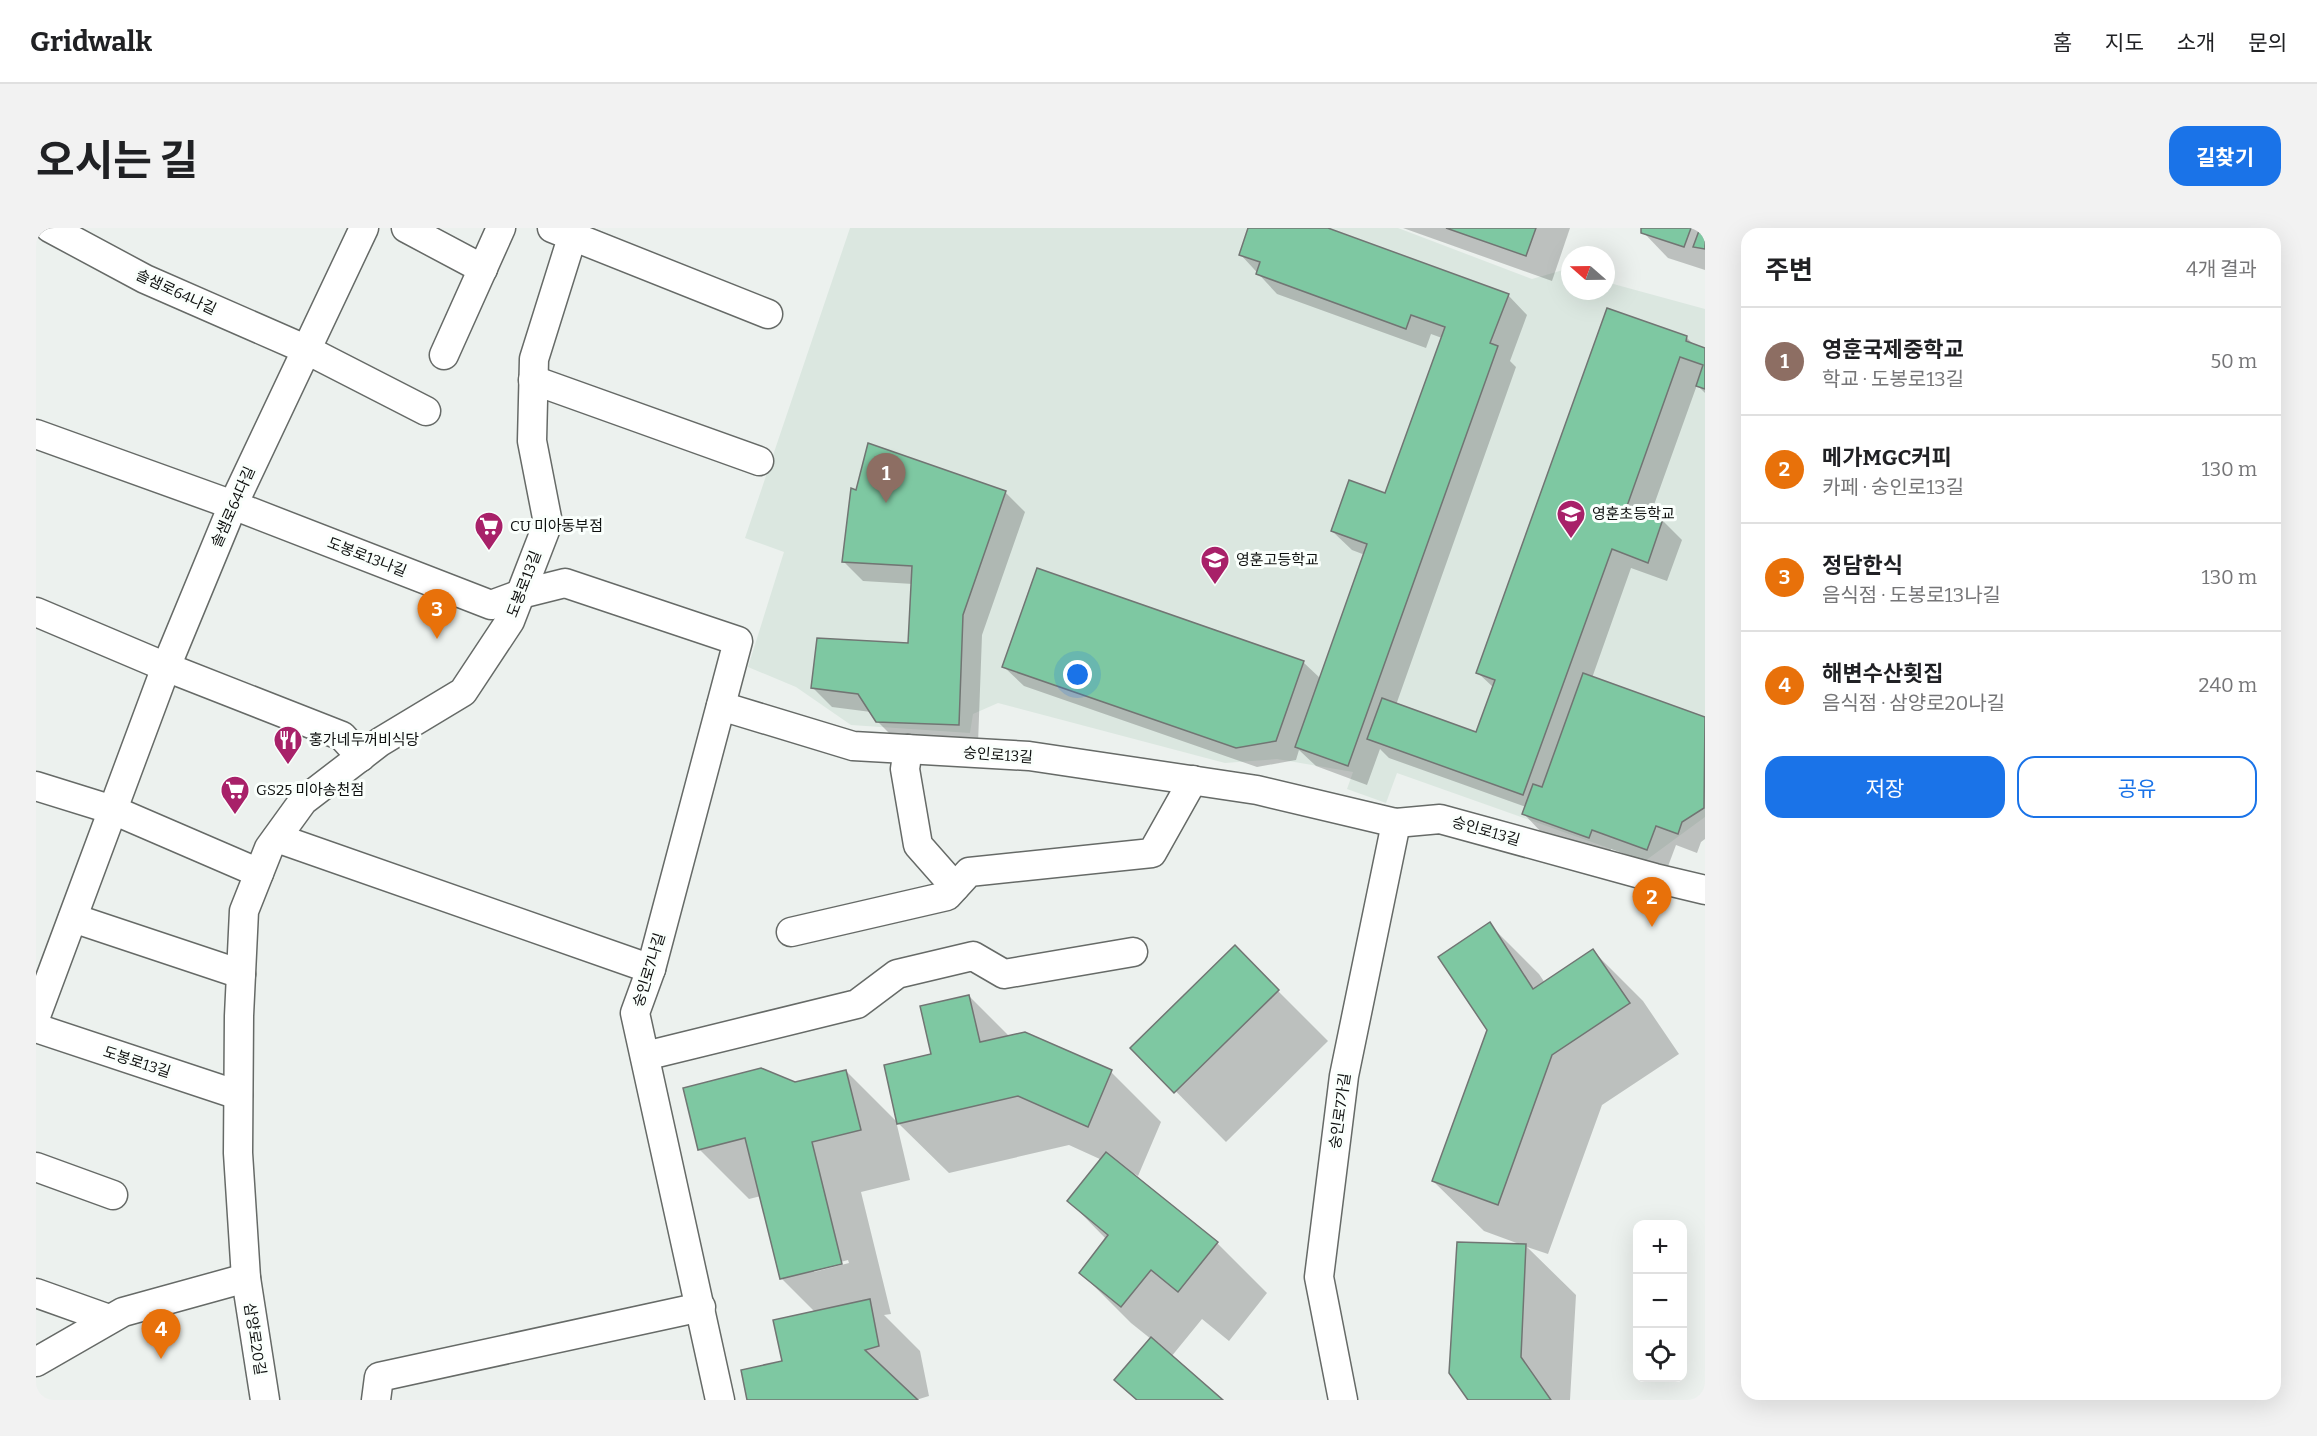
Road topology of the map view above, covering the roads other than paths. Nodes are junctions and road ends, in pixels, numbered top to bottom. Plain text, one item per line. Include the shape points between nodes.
1 (50, 228) edge
2 (364, 228) edge
3 (406, 228) edge
4 (501, 228) edge
5 (566, 231) edge
6 (483, 269) junction
7 (768, 314) dead end
8 (305, 349) junction
9 (444, 355) dead end
10 (533, 380) junction
11 (426, 411) dead end
12 (36, 434) edge
13 (759, 460) dead end
14 (233, 505) junction
15 (521, 594) junction
16 (36, 612) edge
17 (166, 667) junction
18 (721, 706) junction
19 (908, 749) junction
20 (361, 757) junction
21 (1193, 780) junction
22 (36, 786) edge
23 (112, 810) junction
24 (1396, 823) junction
25 (277, 838) junction
26 (259, 873) junction
27 (955, 887) junction
28 (1705, 890) edge
29 (73, 918) junction
30 (791, 932) dead end
31 (1133, 952) dead end
32 (651, 969) junction
33 (241, 974) junction
34 (36, 1016) edge
35 (36, 1028) edge
36 (645, 1056) junction
37 (238, 1095) junction
38 (36, 1167) edge
39 (113, 1195) dead end
40 (246, 1278) junction
41 (36, 1293) edge
42 (700, 1307) junction
43 (109, 1319) junction
44 (36, 1362) edge
45 (377, 1389) edge
46 (265, 1400) edge
47 (720, 1400) edge
48 (1343, 1400) edge

1 - 8 street, 솔샘로64나길 via 145,279
2 - 8 street, 솔샘로64다길
3 - 6 street
4 - 6 street
5 - 7 street, 도봉로13길
5 - 10 street, 도봉로13길 via 534,359
6 - 9 street
8 - 11 street
8 - 14 street, 솔샘로64다길
10 - 13 street
10 - 15 street, 도봉로13길 via 532,441 548,523
12 - 14 street, 도봉로13나길
14 - 15 street, 도봉로13나길 via 491,605
14 - 17 street, 솔샘로64다길
15 - 18 street, 도봉로13나길 via 565,583 738,641
15 - 20 street, 도봉로13길 via 510,621 464,692
16 - 17 street
17 - 20 street via 342,736
17 - 23 street, 솔샘로64다길
18 - 19 street, 숭인로13길 via 853,746
18 - 32 street, 숭인로7나길
19 - 21 street, 숭인로13길 via 1029,756
19 - 27 street via 905,768 918,845
20 - 25 street, 도봉로13길 via 303,801
21 - 24 street, 숭인로13길 via 1257,789
21 - 27 street via 1152,853 969,872
22 - 23 street
23 - 26 street
23 - 29 street, 솔샘로64다길
24 - 28 street, 숭인로13길 via 1440,819
24 - 48 street, 숭인로7가길 via 1344,1076 1319,1277
25 - 26 street, 도봉로13길
25 - 32 street
26 - 33 street, 도봉로13길 via 244,911
27 - 30 street via 946,896
29 - 33 street
29 - 34 street, 솔샘로64다길
31 - 36 street via 1004,974 973,956 897,974 857,1004
32 - 36 street, 숭인로7나길 via 635,1013
33 - 37 street, 도봉로13길
35 - 37 street, 도봉로13길
36 - 42 street, 숭인로7나길
37 - 40 street, 도봉로13길
38 - 39 street
40 - 43 street
40 - 46 street, 삼양로20길
41 - 43 street
42 - 45 street
42 - 47 street, 숭인로7나길
43 - 44 street

